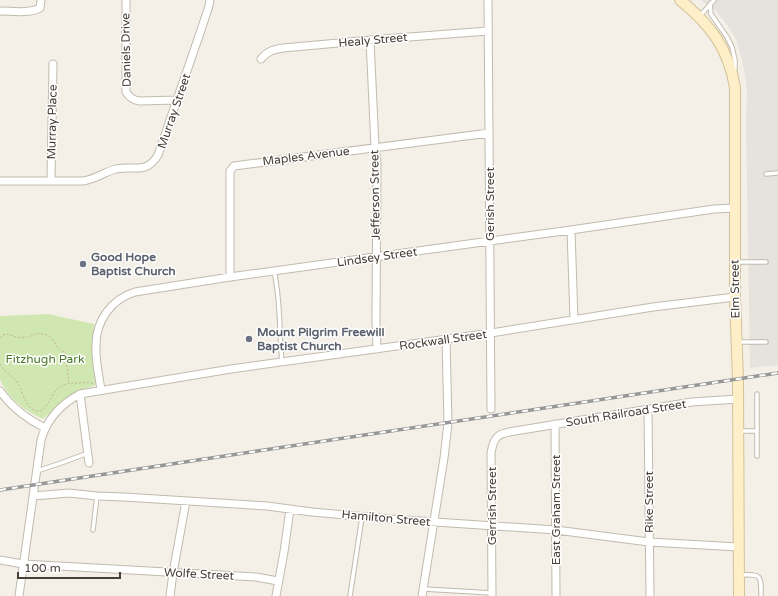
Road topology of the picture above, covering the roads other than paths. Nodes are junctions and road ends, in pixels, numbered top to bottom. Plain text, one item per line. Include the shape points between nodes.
1 (41, 0) edge
2 (126, 0) edge
3 (210, 0) edge
4 (488, 0) edge
5 (680, 0) edge
6 (714, 0) edge
7 (710, 4) junction
8 (0, 11) edge
9 (699, 17) junction
10 (488, 31) junction
11 (370, 40) junction
12 (261, 59) dead end
13 (53, 64) dead end
14 (735, 88) junction
15 (178, 100) junction
16 (489, 132) junction
17 (375, 147) junction
18 (766, 174) dead end
19 (778, 174) edge
20 (51, 180) junction
21 (0, 181) edge
22 (735, 208) junction
23 (571, 230) junction
24 (490, 241) junction
25 (376, 257) junction
26 (735, 262) junction
27 (766, 262) dead end
28 (274, 271) junction
29 (230, 277) junction
30 (735, 297) junction
31 (574, 320) junction
32 (491, 333) junction
33 (446, 339) junction
34 (737, 342) junction
35 (766, 342) dead end
36 (377, 349) junction
37 (282, 362) junction
38 (102, 390) junction
39 (0, 392) edge
40 (80, 394) junction
41 (757, 394) dead end
42 (738, 399) junction
43 (492, 409) dead end
44 (648, 409) junction
45 (555, 424) junction
46 (45, 428) junction
47 (514, 431) joint
48 (757, 431) junction
49 (738, 432) junction
50 (88, 453) junction
51 (757, 456) dead end
52 (89, 463) dead end
53 (36, 471) junction
54 (33, 496) junction
55 (97, 496) junction
56 (186, 501) junction
57 (290, 509) junction
58 (362, 517) junction
59 (434, 523) junction
60 (492, 526) junction
61 (93, 530) dead end
62 (556, 530) junction
63 (649, 542) junction
64 (739, 547) junction
65 (0, 560) edge
66 (23, 564) junction
67 (173, 573) junction
68 (739, 575) junction
69 (278, 580) junction
70 (423, 592) edge
71 (492, 594) edge
72 (19, 596) edge
73 (170, 596) edge
74 (276, 596) edge
75 (350, 596) edge
76 (556, 596) edge
77 (650, 596) edge
78 (739, 596) edge
79 (761, 596) edge

1 - 8 street via 40,8 35,10
2 - 15 street, Daniels Drive via 126,92 134,100 139,101
3 - 15 street, Murray Street
4 - 10 street, Gerish Street
5 - 9 main road, Elm Street
6 - 7 lane
7 - 9 lane
7 - 14 lane via 711,14 730,42 733,52
9 - 14 main road, Elm Street via 724,51
10 - 11 street, Healy Street
10 - 16 street, Gerish Street
11 - 12 street, Healy Street via 283,48 267,52
11 - 17 street, Jefferson Street
13 - 20 street, Murray Place
14 - 22 main road, Elm Street
15 - 20 street, Murray Street via 158,155 150,165 143,168 115,169 90,180
16 - 17 street, Maples Avenue
16 - 24 street, Gerish Street
17 - 25 street, Jefferson Street
17 - 29 street, Maples Avenue via 234,166 230,171
18 - 19 lane
20 - 21 street, Murray Street
22 - 23 street, Lindsey Street
22 - 26 main road, Elm Street
23 - 24 street, Lindsey Street
23 - 31 street
24 - 25 street, Lindsey Street
24 - 32 street, Gerish Street
25 - 28 street, Lindsey Street
25 - 36 street, Jefferson Street
26 - 27 lane
26 - 30 main road, Elm Street
28 - 29 street, Lindsey Street
28 - 37 lane
29 - 38 street, Lindsey Street via 141,290 125,295 117,301 101,321 97,335 96,348
30 - 31 street, Rockwall Street
30 - 34 main road, Elm Street
31 - 32 street, Rockwall Street
32 - 33 street, Rockwall Street
32 - 43 street, Gerish Street
33 - 36 street, Rockwall Street
33 - 59 street via 448,423
34 - 35 lane
34 - 42 main road, Elm Street
36 - 37 street, Rockwall Street
37 - 38 street, Rockwall Street
38 - 40 street, Rockwall Street
39 - 46 street via 20,413
40 - 46 street, Rockwall Street via 57,411
40 - 50 street
41 - 48 lane
42 - 44 street, South Railroad Street via 692,402
42 - 49 main road, Elm Street
44 - 45 street, South Railroad Street
44 - 63 street, Rike Street
45 - 47 street, South Railroad Street
45 - 62 street, East Graham Street
46 - 53 street, Rockwall Street
47 - 60 street, Gerrish Street via 498,436 493,442
48 - 49 lane
48 - 51 lane
49 - 64 main road, Elm Street
50 - 52 street
50 - 53 lane
53 - 54 street, Rockwall Street
54 - 55 street, Hamilton Street via 68,493
54 - 66 street, Rockwall Street
55 - 56 street, Hamilton Street
55 - 61 lane
56 - 57 street, Hamilton Street
56 - 67 street
57 - 58 street, Hamilton Street
57 - 69 street
58 - 59 street, Hamilton Street
58 - 75 lane
59 - 60 street, Hamilton Street
59 - 70 street
60 - 62 street, Hamilton Street
60 - 71 street, Gerrish Street
62 - 63 street, Hamilton Street
62 - 76 street, East Graham Street
63 - 64 street, Hamilton Street
63 - 77 street, Rike Street
64 - 68 main road, Elm Street
65 - 66 street, Wolfe Street
66 - 67 street, Wolfe Street
66 - 72 street, Rockwall Street
67 - 69 street, Wolfe Street
67 - 73 street
68 - 78 main road, Elm Street
68 - 79 lane via 758,576 761,581
69 - 74 street
70 - 71 lane

